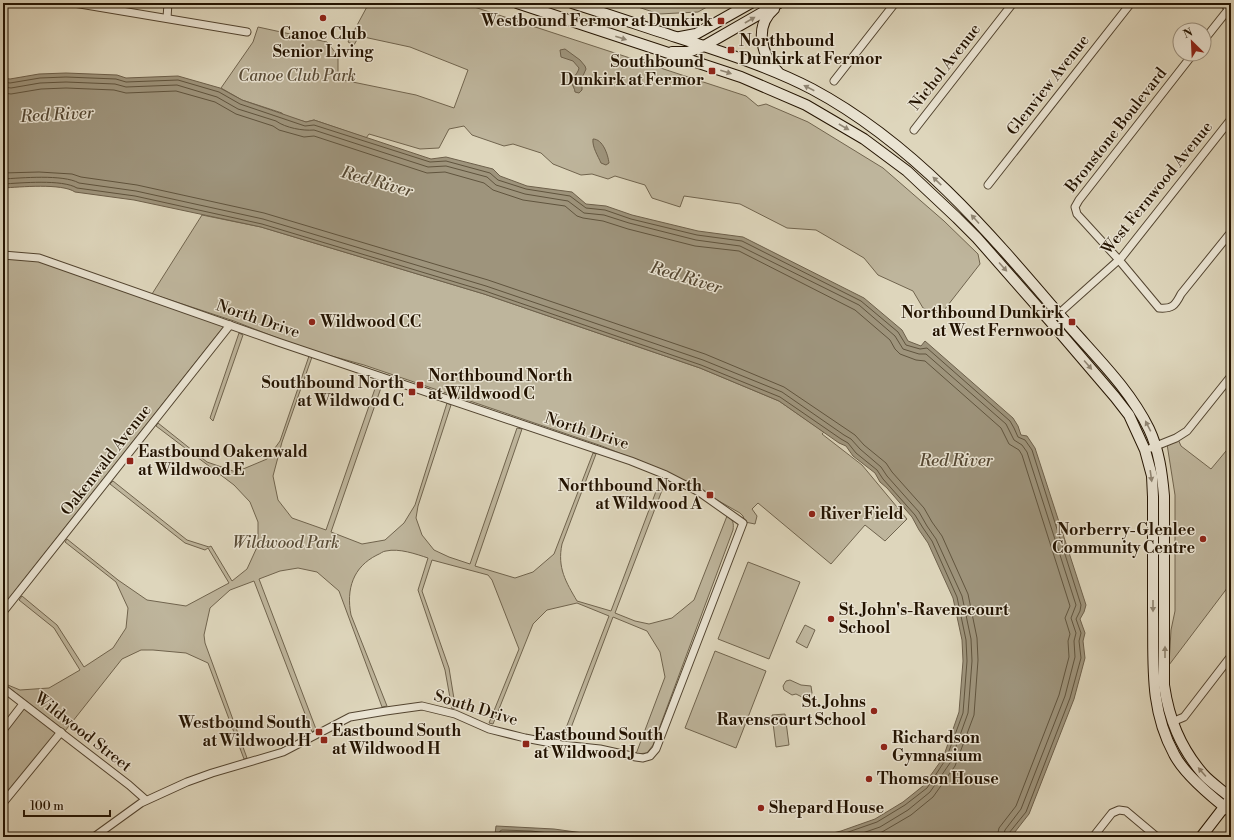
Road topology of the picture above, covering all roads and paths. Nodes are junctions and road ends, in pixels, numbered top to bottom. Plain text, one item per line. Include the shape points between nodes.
1 (74, 3) edge
2 (168, 3) edge
3 (517, 3) edge
4 (572, 3) edge
5 (751, 3) edge
6 (780, 3) edge
7 (895, 3) edge
8 (1013, 3) edge
9 (1131, 3) edge
10 (1229, 8) edge
11 (166, 18) junction
12 (1212, 30) edge
13 (247, 32) dead end
14 (677, 38) junction
15 (704, 46) junction
16 (662, 52) junction
17 (1187, 62) edge
18 (781, 74) junction
19 (834, 81) dead end
20 (1231, 119) edge
21 (914, 130) dead end
22 (912, 158) junction
23 (902, 168) junction
24 (988, 185) dead end
25 (1231, 232) edge
26 (3, 255) edge
27 (1119, 260) junction
28 (1059, 313) junction
29 (1050, 321) junction
30 (230, 325) junction
31 (1231, 376) edge
32 (1156, 446) junction
33 (1145, 450) junction
34 (743, 523) joint
35 (3, 612) edge
36 (1231, 656) edge
37 (3, 688) edge
38 (23, 704) junction
39 (1172, 722) junction
40 (3, 730) edge
41 (61, 732) junction
42 (1204, 789) junction
43 (1231, 798) edge
44 (146, 800) junction
45 (3, 804) edge
46 (1228, 810) edge
47 (1211, 824) junction
48 (94, 837) edge
49 (1093, 837) edge
50 (1157, 837) edge
51 (1201, 837) edge

1 - 11 street
2 - 11 street
3 -> 16 main road
4 - 14 main road
5 - 14 main road via 696,34
15 -> 6 main road
6 - 18 main road via 768,14 762,31 763,48 767,59
7 - 19 street
8 - 21 street, Nichol Avenue
9 - 24 street, Glenview Avenue
10 - 12 street
11 - 13 street
14 - 15 main road
15 - 16 main road via 688,52
15 - 18 main road
16 -> 23 main road via 741,77 806,105 864,139
17 - 27 street, Bronstone Boulevard via 1075,207 1077,214
22 -> 18 main road via 865,122
20 - 27 street, West Fernwood Avenue
22 - 23 main road
28 -> 22 main road via 966,210
23 -> 29 main road via 957,218
25 - 27 street via 1181,294 1176,304 1168,309 1159,308
26 - 30 street, North Drive via 39,258
27 - 28 street, West Fernwood Avenue
28 - 29 street, West Fernwood Avenue
32 -> 28 main road via 1139,410 1126,392
29 -> 33 main road via 1116,397 1129,415
30 - 34 street, North Drive via 631,461 699,492
30 - 35 street, Oakenwald Avenue
31 - 32 street via 1187,431
32 - 33 street
39 -> 32 main road via 1164,684 1164,496
33 -> 42 main road via 1152,476 1153,497 1156,707 1174,756
34 - 44 street, South Drive via 656,749 650,756 636,757 525,738 489,729 455,714 422,706 350,718 283,752 212,773
36 - 39 street via 1184,718
37 - 38 street, Wildwood Street
38 - 40 street
38 - 41 street, Wildwood Street
43 -> 39 main road via 1204,774 1185,749
41 - 44 street, Wildwood Street
41 - 45 street
42 - 46 main road
42 - 47 main road via 1214,813
43 - 46 main road
44 - 48 street, South Drive
46 - 47 main road
47 - 51 main road
49 - 50 street via 1112,813 1119,810 1126,811

